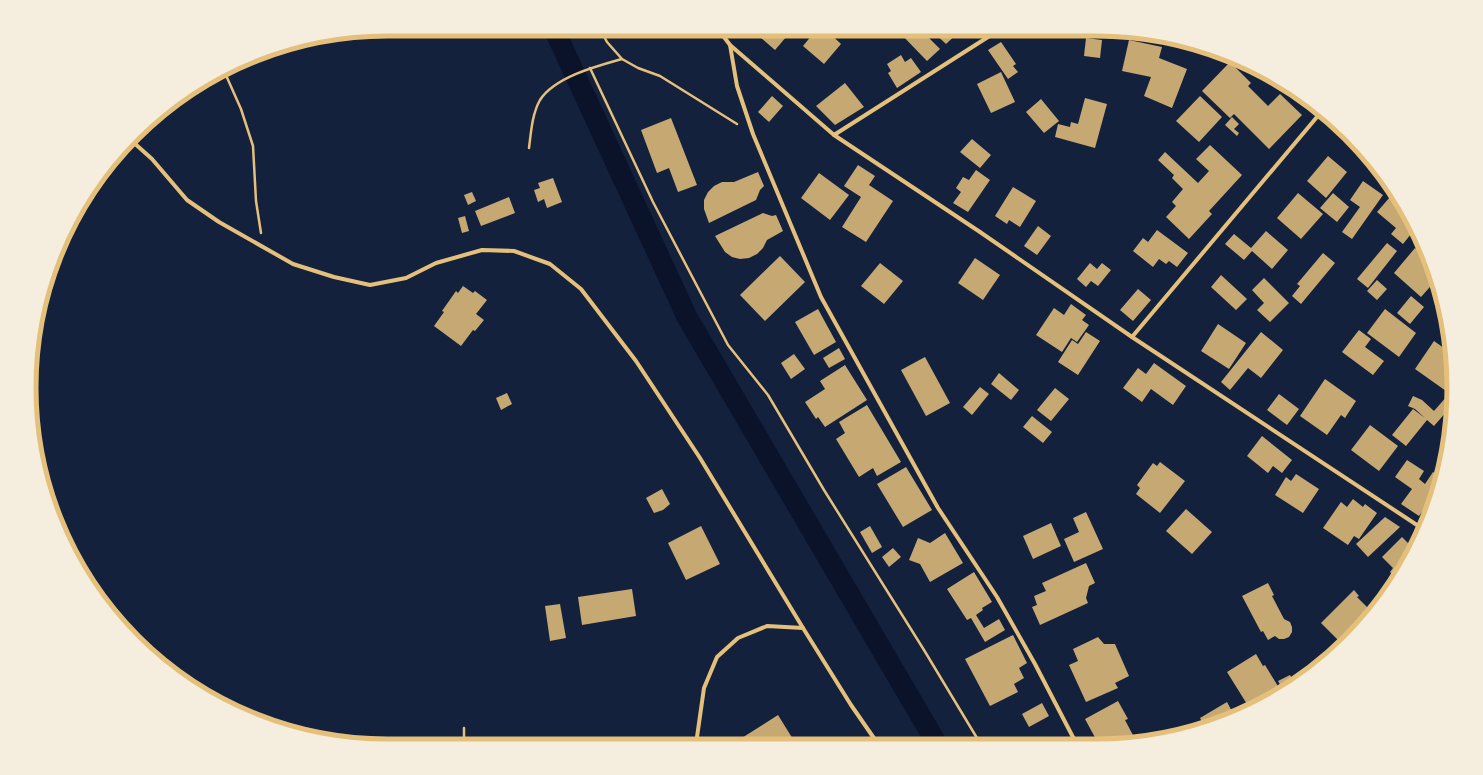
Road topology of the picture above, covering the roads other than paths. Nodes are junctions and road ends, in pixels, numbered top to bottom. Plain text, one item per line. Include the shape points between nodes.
1 (724, 36) edge
2 (991, 36) edge
3 (730, 44) junction
4 (1318, 116) edge
5 (834, 135) junction
6 (135, 144) edge
7 (1132, 337) junction
8 (1418, 526) edge
9 (803, 628) junction
10 (697, 739) edge
11 (875, 739) edge
12 (1074, 739) edge

1 - 3 street
2 - 5 street
3 - 5 street
3 - 12 street via 737,86 753,134 821,297 938,508 997,597
4 - 7 street
5 - 7 street
6 - 9 street via 187,200 219,222 293,264 334,277 370,285 406,278 436,263 482,250 514,251 550,264 581,289 636,361 700,458
7 - 8 street
9 - 10 street via 767,626 738,638 717,657 704,688
9 - 11 street

